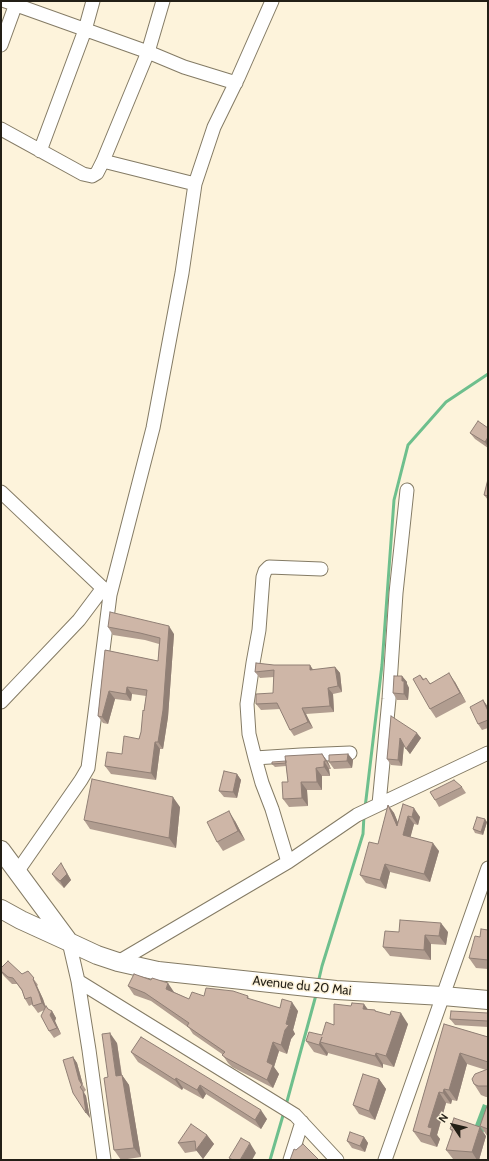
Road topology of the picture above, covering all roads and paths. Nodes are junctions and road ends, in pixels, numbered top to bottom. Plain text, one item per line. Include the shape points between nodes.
1 (93, 1) edge
2 (163, 1) edge
3 (272, 1) edge
4 (12, 2) edge
5 (84, 30) junction
6 (1, 45) edge
7 (148, 52) junction
8 (236, 83) junction
9 (1, 129) edge
10 (40, 151) junction
11 (103, 161) junction
12 (194, 184) junction
13 (407, 490) dead end
14 (1, 492) edge
15 (321, 569) dead end
16 (107, 592) junction
17 (1, 702) edge
18 (350, 753) dead end
19 (488, 753) edge
20 (254, 758) junction
21 (376, 806) junction
22 (1, 850) edge
23 (288, 862) junction
24 (488, 868) edge
25 (17, 872) junction
26 (1, 909) edge
27 (69, 942) junction
28 (118, 962) junction
29 (78, 982) junction
30 (443, 996) junction
31 (488, 1000) edge
32 (299, 1119) junction
33 (104, 1160) edge
34 (290, 1160) edge
35 (337, 1160) edge
36 (386, 1160) edge

1 - 5 street
2 - 7 street
3 - 8 street
4 - 5 street
4 - 6 street
5 - 7 street
5 - 10 street
7 - 8 street via 184,67
7 - 11 street
8 - 12 street via 214,127
9 - 10 street
10 - 11 street via 83,174 92,176 97,173
11 - 12 street
12 - 16 street via 182,273 153,428
13 - 21 street via 396,593 389,699
14 - 16 street
15 - 20 street via 269,567 265,571 248,704 249,734
16 - 17 street
16 - 25 street via 88,768
18 - 20 street
19 - 21 street
20 - 23 street
21 - 23 street via 357,815
22 - 25 street
23 - 28 street
24 - 30 street
25 - 27 street
26 - 27 street, Avenue du 20 Mai
27 - 28 street, Avenue du 20 Mai via 98,956
27 - 29 street
28 - 30 street, Avenue du 20 Mai via 158,971 336,990
29 - 32 street
29 - 33 street
30 - 31 street, Avenue du 20 Mai
30 - 36 street
32 - 34 street
32 - 35 street

